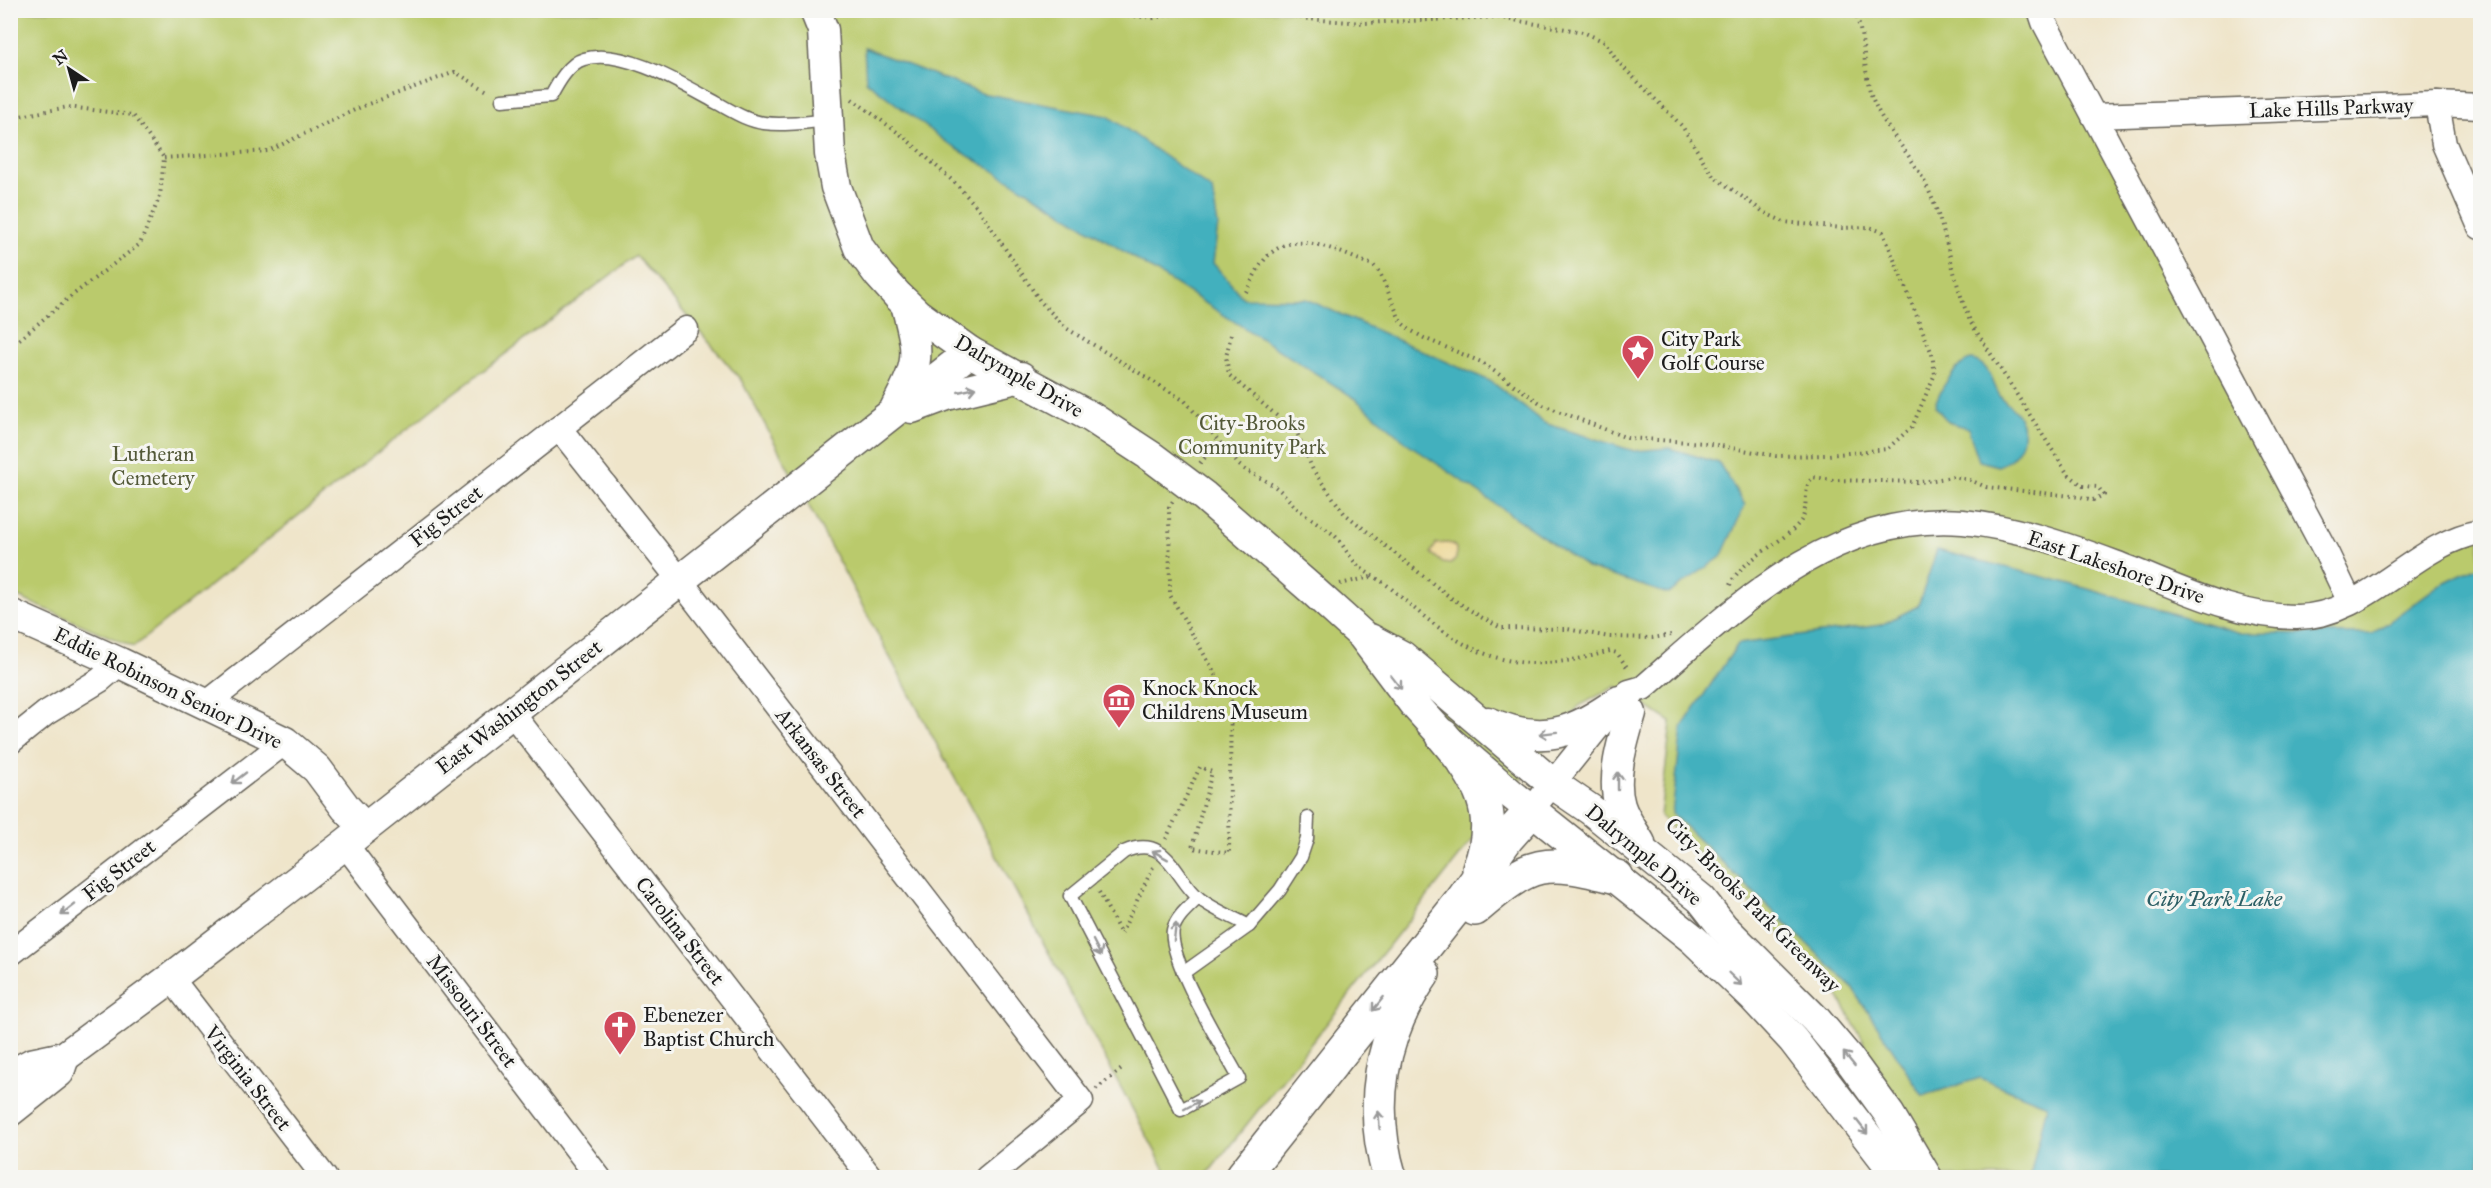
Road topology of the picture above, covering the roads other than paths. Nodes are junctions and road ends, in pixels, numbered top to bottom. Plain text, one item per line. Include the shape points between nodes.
1 (2040, 10) edge
2 (823, 17) edge
3 (502, 100) road end
4 (2437, 104) junction
5 (2481, 106) edge
6 (2094, 116) junction
7 (828, 120) junction
8 (2481, 227) edge
9 (906, 304) junction
10 (686, 329) dead end
11 (970, 352) junction
12 (1021, 378) junction
13 (892, 415) junction
14 (559, 428) junction
15 (2481, 532) edge
16 (679, 579) junction
17 (2350, 602) junction
18 (10, 614) edge
19 (1362, 635) junction
20 (120, 663) junction
21 (1632, 695) junction
22 (206, 704) junction
23 (512, 713) junction
24 (1471, 715) junction
25 (1443, 736) junction
26 (10, 742) edge
27 (285, 742) junction
28 (1548, 801) junction
29 (1308, 818) dead end
30 (355, 836) junction
31 (1646, 854) junction
32 (1617, 877) junction
33 (1198, 898) junction
34 (1473, 898) junction
35 (1249, 926) junction
36 (1723, 927) junction
37 (10, 954) edge
38 (1183, 973) junction
39 (171, 978) junction
40 (64, 1057) junction
41 (10, 1075) edge
42 (10, 1111) edge
43 (325, 1178) edge
44 (599, 1178) edge
45 (871, 1178) edge
46 (987, 1178) edge
47 (1241, 1178) edge
48 (1390, 1178) edge
49 (1899, 1178) edge
50 (1927, 1178) edge

1 - 6 street
2 - 7 street, Dalrymple Drive
3 - 7 lane via 551,96 564,74 582,59 607,56 681,84 741,116 763,123
4 - 5 street
4 - 6 street, Lake Hills Parkway
4 - 8 street, Lake Hills Parkway via 2444,144
6 - 17 street
7 - 9 street, Dalrymple Drive via 830,154 846,219 859,248
9 - 11 street, Dalrymple Drive
9 - 13 street via 916,342 915,365
10 - 14 street, Fig Street
11 - 12 street, Dalrymple Drive
11 - 13 street, East Washington Street
13 -> 12 street via 947,395
12 - 19 street, Dalrymple Drive via 1152,456 1204,496
13 - 16 street, East Washington Street
14 - 16 street, Arkansas Street
14 - 22 street, Fig Street
15 - 17 street, East Lakeshore Drive via 2456,538
16 - 23 street, East Washington Street
16 - 46 street, Arkansas Street via 1081,1101
17 - 21 street, East Lakeshore Drive via 2300,617 2260,613 2220,603 2096,556 2017,532 1965,522 1913,523 1851,538 1794,567 1730,613
18 - 20 street, Eddie Robinson Senior Drive
19 - 24 street, Dalrymple Drive via 1402,656
19 -> 25 street, Dalrymple Drive
20 - 22 street, Eddie Robinson Senior Drive
20 - 26 street
21 -> 24 street via 1589,722 1549,733 1509,731
21 - 28 street, East Lakeshore Drive
31 -> 21 street via 1620,806 1618,790 1618,769
22 - 27 street, Eddie Robinson Senior Drive
23 - 30 street, East Washington Street
23 - 45 street, Carolina Street
24 - 28 street, Dalrymple Drive
25 - 28 street, Dalrymple Drive
25 - 34 highway via 1464,761 1488,810 1488,840
27 - 30 street, Eddie Robinson Senior Drive via 317,769 346,808
27 -> 37 street, Fig Street
28 - 31 street, Dalrymple Drive
28 - 32 street, Dalrymple Drive
28 - 34 highway
28 - 36 street via 1690,914
29 - 35 lane via 1301,857 1280,890
30 - 39 street, East Washington Street
30 - 44 street, Missouri Street
31 - 36 street, Dalrymple Drive via 1701,899
32 - 34 highway via 1577,867 1535,868
32 -> 49 street, Dalrymple Drive via 1693,939 1754,998 1819,1071
33 - 35 lane
38 -> 33 lane via 1172,933 1175,922
33 -> 38 lane via 1173,863 1151,849 1132,849 1070,896 1181,1110 1239,1078
34 -> 47 highway
48 -> 34 highway via 1381,1143 1378,1107 1390,1035 1413,988
35 - 38 lane
50 -> 36 street, Dalrymple Drive via 1850,1059
39 - 40 street, East Washington Street
39 - 43 street, Virginia Street
40 - 41 street via 31,1064
40 - 42 street via 59,1072

